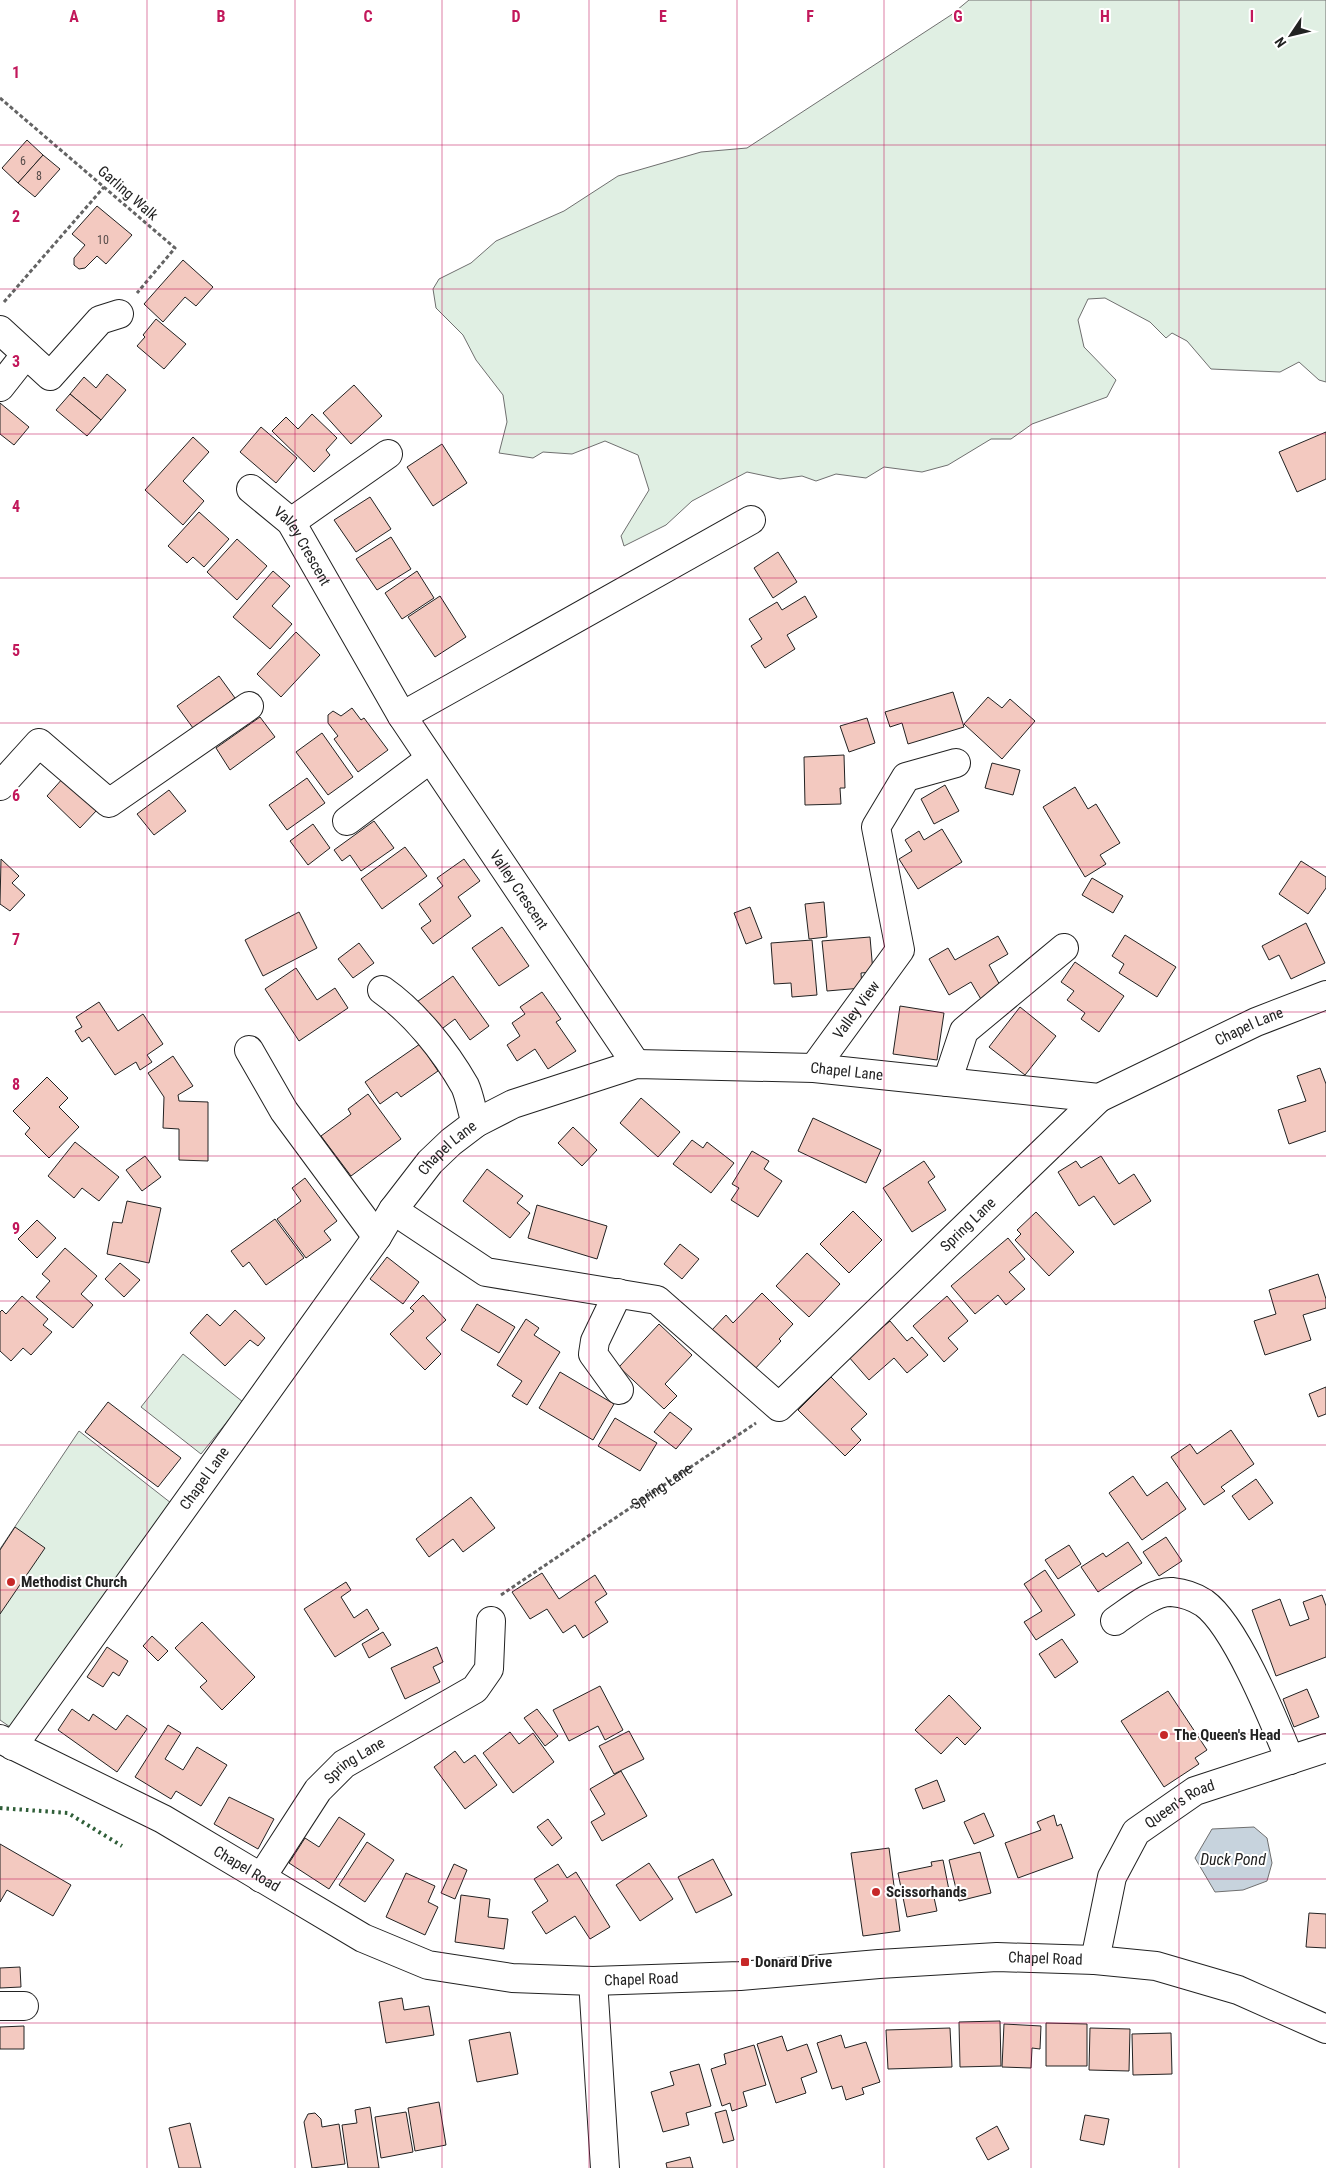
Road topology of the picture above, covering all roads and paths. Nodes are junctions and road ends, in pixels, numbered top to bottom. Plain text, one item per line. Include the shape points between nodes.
1 (0, 98) edge
2 (104, 187) junction
3 (0, 307) edge
4 (119, 314) joint
5 (0, 330) edge
6 (26, 354) junction
7 (0, 387) edge
8 (388, 454) dead end
9 (251, 490) dead end
10 (751, 520) dead end
11 (291, 522) junction
12 (249, 706) dead end
13 (402, 716) junction
14 (430, 759) junction
15 (956, 763) dead end
16 (0, 786) edge
17 (347, 821) dead end
18 (1064, 948) dead end
19 (382, 990) dead end
20 (1326, 995) edge
21 (249, 1050) dead end
22 (636, 1064) junction
23 (814, 1068) junction
24 (948, 1082) junction
25 (1099, 1098) junction
26 (476, 1124) junction
27 (393, 1210) junction
28 (376, 1237) junction
29 (618, 1294) junction
30 (619, 1390) dead end
31 (779, 1407) junction
32 (492, 1621) joint
33 (1114, 1621) dead end
34 (6, 1742) edge
35 (1326, 1748) edge
36 (1290, 1760) junction
37 (261, 1878) junction
38 (1095, 1960) junction
39 (593, 1981) junction
40 (1326, 2029) edge
41 (605, 2168) edge

1 - 2 path, Garling Walk
2 - 3 path
2 - 4 path, Garling Walk via 175,248
4 - 6 street via 100,320 50,376
5 - 6 street
6 - 7 street
8 - 11 street
9 - 11 street, Valley Crescent
10 - 13 street
11 - 13 street, Valley Crescent
12 - 16 street via 109,803 39,743
13 - 14 street, Valley Crescent
14 - 17 street
14 - 22 street, Valley Crescent
15 - 23 street, Valley View via 906,777 876,826 900,950
18 - 24 street via 964,1031
19 - 26 street via 399,1002 437,1047 465,1088
20 - 25 street, Chapel Lane via 1256,1022
21 - 28 street via 284,1111
22 - 23 street, Chapel Lane
22 - 26 street, Chapel Lane via 513,1104
23 - 24 street, Chapel Lane
24 - 25 street, Chapel Lane
25 - 31 street, Spring Lane
26 - 27 street, Chapel Lane via 450,1142 430,1162
27 - 28 street, Chapel Lane
27 - 29 street via 486,1272
28 - 34 street, Chapel Lane
29 - 30 street via 595,1341 593,1354
29 - 31 street via 657,1300
31 - 32 path, Spring Lane via 501,1594
32 - 37 street, Spring Lane via 489,1670 475,1688 344,1764 318,1790
33 - 36 street via 1158,1594 1171,1592 1204,1603 1218,1617 1244,1661
34 - 37 street, Chapel Road via 163,1818
35 - 36 street, Queen's Road
36 - 38 street, Queen's Road via 1195,1791 1136,1832 1112,1877
37 - 39 street, Chapel Road via 362,1938 428,1965 512,1978
38 - 39 street, Chapel Road via 997,1957 730,1976
38 - 40 street, Chapel Road via 1156,1966 1229,1987
39 - 41 street

